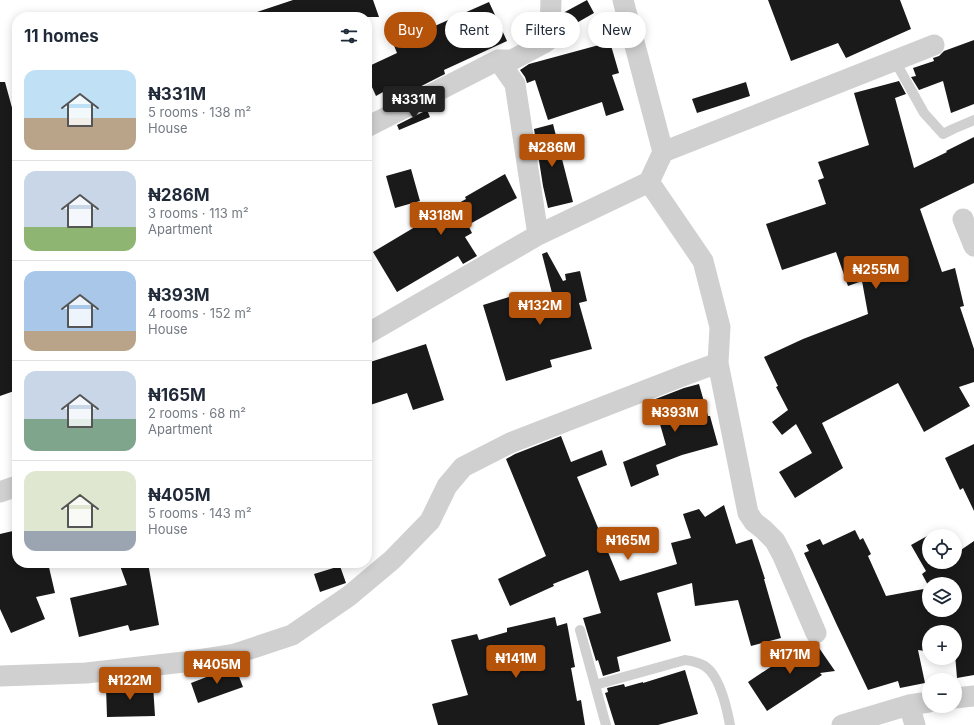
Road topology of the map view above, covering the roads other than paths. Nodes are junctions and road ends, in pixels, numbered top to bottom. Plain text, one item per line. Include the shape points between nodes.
1 (551, 0) edge
2 (623, 0) edge
3 (934, 46) dead end
4 (498, 60) junction
5 (895, 61) junction
6 (974, 120) edge
7 (372, 124) edge
8 (663, 152) junction
9 (649, 182) junction
10 (963, 219) dead end
11 (538, 235) junction
12 (974, 246) edge
13 (372, 331) edge
14 (718, 363) junction
15 (12, 488) edge
16 (0, 492) edge
17 (580, 630) dead end
18 (816, 633) dead end
19 (0, 676) edge
20 (596, 685) junction
21 (974, 696) edge
22 (962, 697) edge
23 (919, 703) edge
24 (606, 725) edge
25 (730, 725) edge
26 (842, 725) edge
27 (915, 725) edge

1 - 4 street via 548,40 512,60
2 - 8 street
3 - 5 street
4 - 7 street
4 - 11 street via 515,84
5 - 6 lane via 924,113 943,134
5 - 8 street
8 - 9 street
9 - 11 street
9 - 14 street via 703,261 720,327
10 - 12 street
11 - 13 street
14 - 18 street via 748,513 775,541
14 - 19 street via 510,443 463,467 447,486 430,522 392,560 349,596 292,635 235,654 184,662 86,673
15 - 16 street
17 - 20 lane
20 - 24 lane
20 - 25 lane via 685,660 693,661 706,666 711,672 721,691
21 - 22 street
23 - 26 street
23 - 27 street

